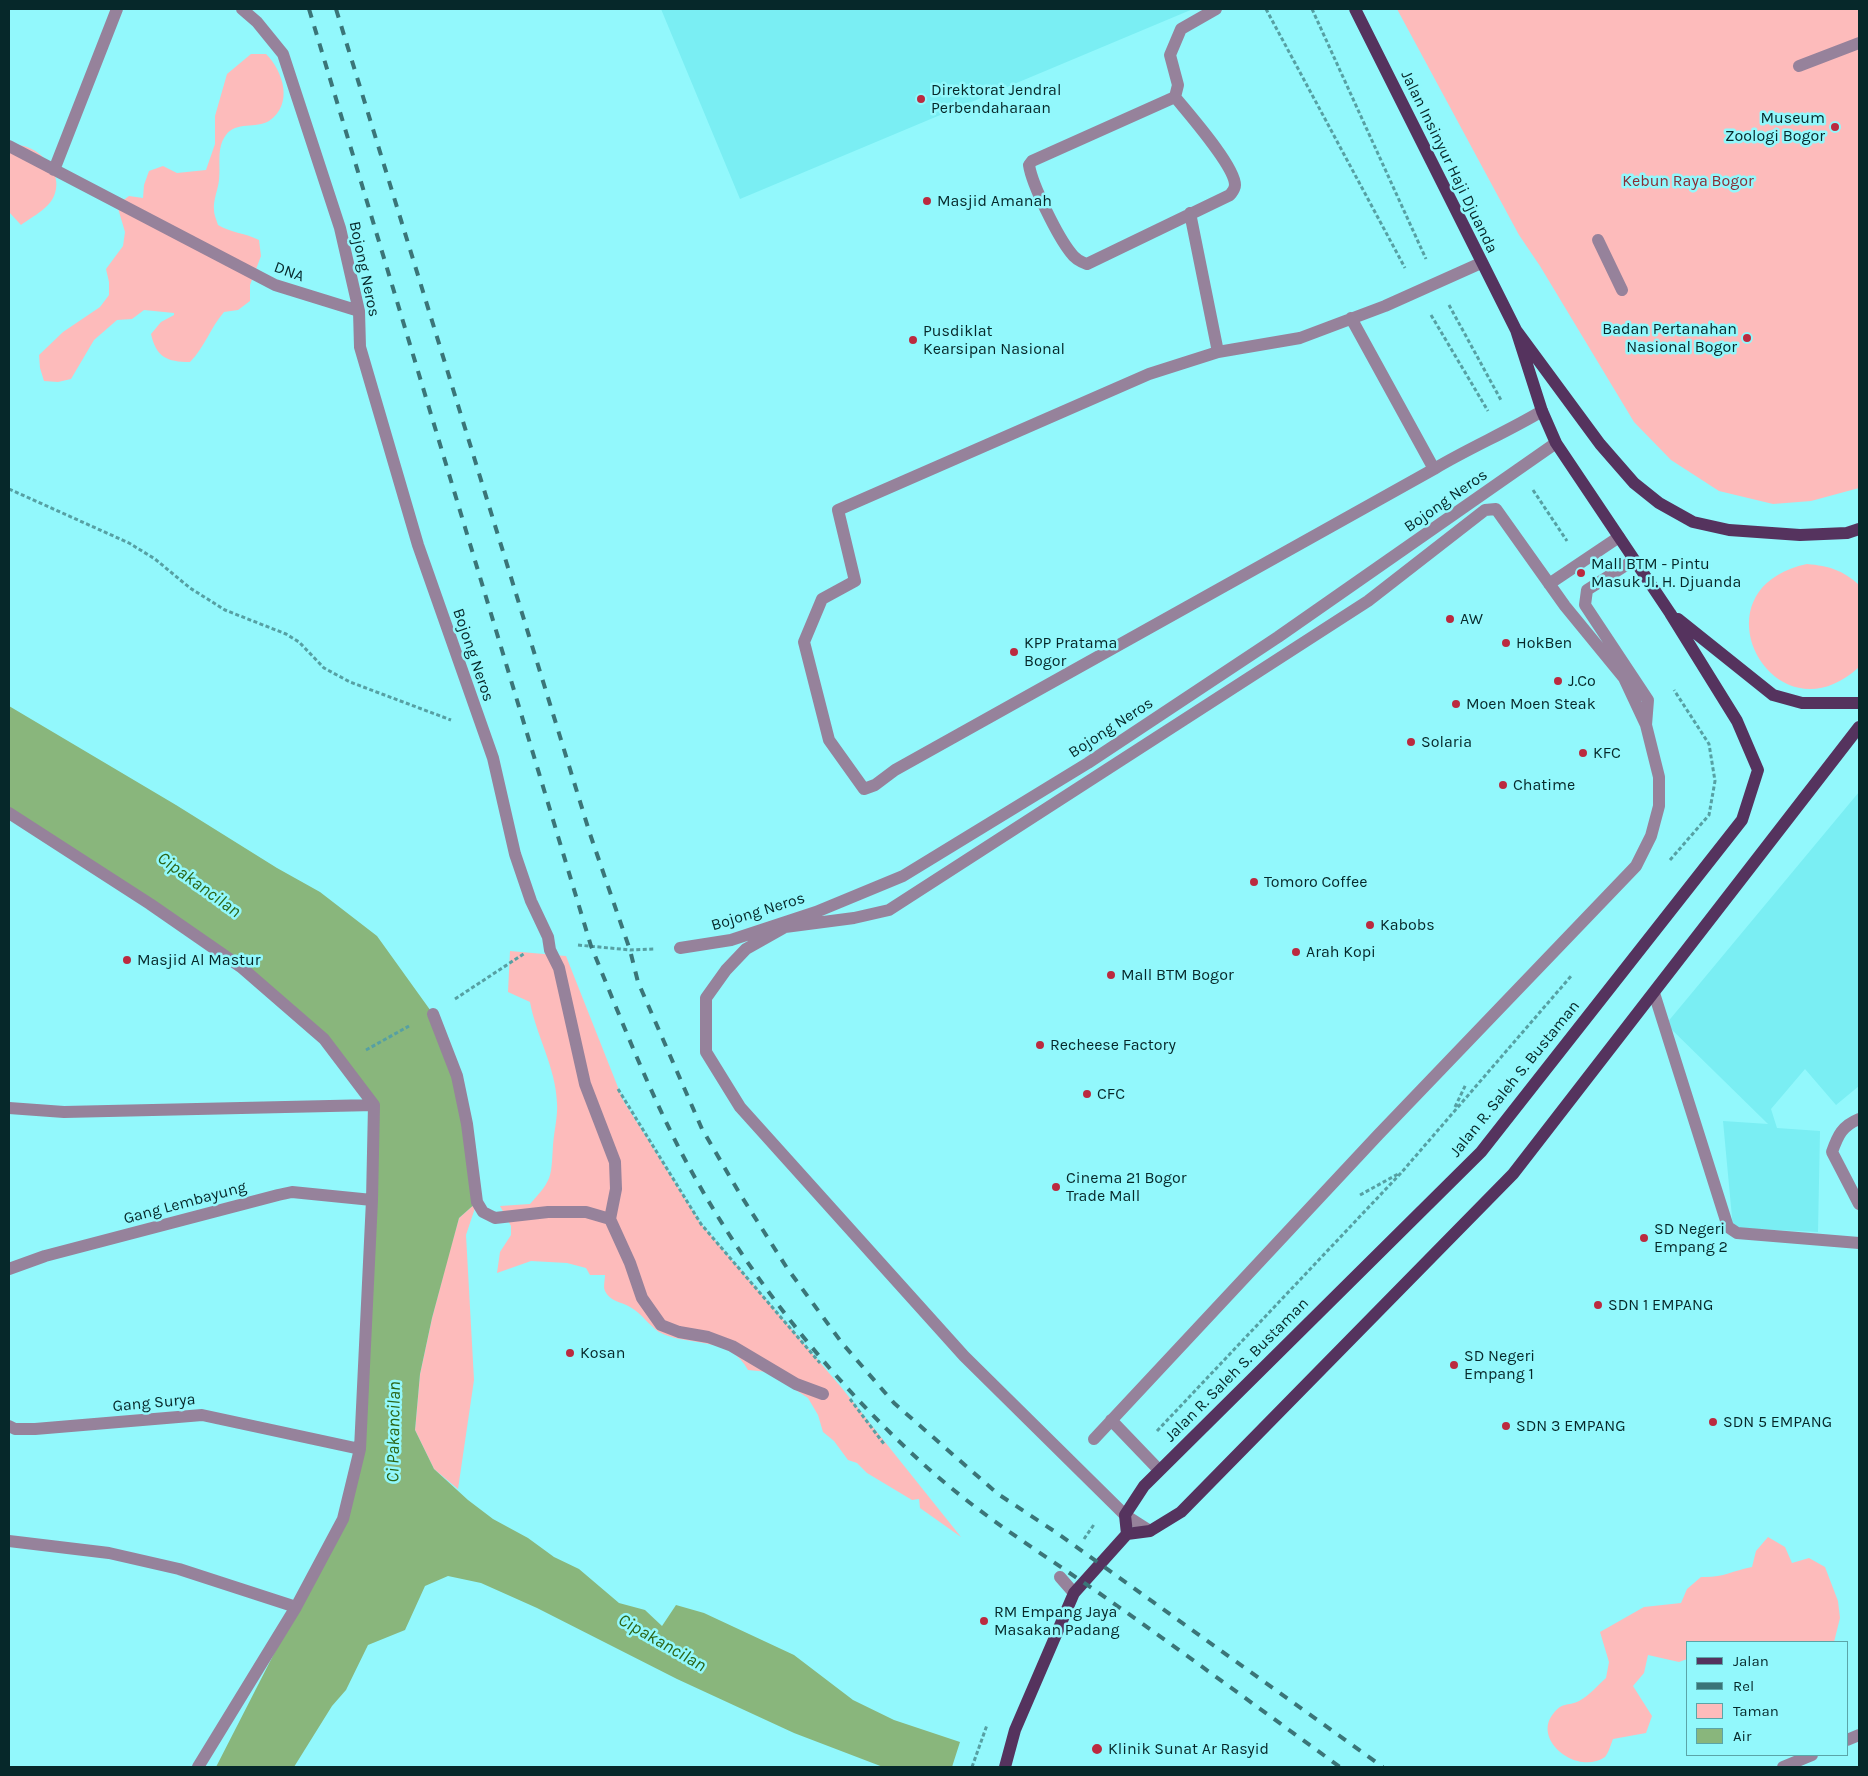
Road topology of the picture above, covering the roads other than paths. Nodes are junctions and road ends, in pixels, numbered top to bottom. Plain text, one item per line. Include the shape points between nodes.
1 (118, 9) edge
2 (242, 9) edge
3 (1216, 9) edge
4 (1355, 9) edge
5 (1859, 43) edge
6 (1799, 66) dead end
7 (1175, 97) junction
8 (9, 146) edge
9 (54, 170) junction
10 (1190, 213) junction
11 (1598, 240) dead end
12 (1481, 263) junction
13 (1622, 290) dead end
14 (359, 311) junction
15 (1351, 318) junction
16 (1516, 330) junction
17 (1218, 352) junction
18 (1542, 411) junction
19 (1556, 443) junction
20 (1434, 469) junction
21 (1859, 528) edge
22 (1619, 537) junction
23 (1634, 560) junction
24 (1549, 584) junction
25 (1670, 613) junction
26 (1859, 703) edge
27 (1646, 725) junction
28 (1859, 727) edge
29 (9, 813) edge
30 (680, 948) road end
31 (1654, 993) junction
32 (433, 1014) road end
33 (374, 1105) junction
34 (9, 1108) edge
35 (1859, 1119) edge
36 (372, 1200) junction
37 (1859, 1204) edge
38 (610, 1220) junction
39 (1859, 1243) edge
40 (9, 1269) edge
41 (824, 1394) dead end
42 (1111, 1420) junction
43 (9, 1426) edge
44 (1094, 1439) dead end
45 (360, 1449) junction
46 (1159, 1470) junction
47 (1125, 1515) junction
48 (1150, 1531) junction
49 (1127, 1534) junction
50 (9, 1541) edge
51 (1060, 1578) dead end
52 (1074, 1593) junction
53 (296, 1607) junction
54 (1810, 1756) edge
55 (198, 1767) edge
56 (1005, 1767) edge
57 (1782, 1767) edge

1 - 9 street
2 - 14 street, Bojong Neros via 283,54 340,228
3 - 7 street via 1182,30 1170,55 1178,85
4 - 12 main road, Jalan Insinyur Haji Djuanda
5 - 6 street
7 - 10 street via 1222,158 1235,182 1230,195
7 - 10 street via 1032,161 1030,170 1071,254 1087,264
8 - 9 street, DNA
9 - 14 street, DNA via 275,286
10 - 17 street
11 - 13 street
12 - 15 street
12 - 16 main road, Jalan Insinyur Haji Djuanda
14 - 38 street, Bojong Neros via 360,347 390,452 418,545 493,758 516,854 531,901 559,968 585,1084 615,1162 616,1189
15 - 17 street via 1300,338
15 - 20 street
16 - 18 main road, Jalan Insinyur Haji Djuanda
16 - 21 main road, Jalan Insinyur Haji Djuanda via 1600,444 1634,482 1659,503 1693,522 1729,530 1800,535 1847,533
17 - 20 street via 1149,374 838,510 855,581 822,599 804,642 829,740 864,789
18 - 19 main road, Jalan Insinyur Haji Djuanda
18 - 20 street
19 - 22 main road, Jalan Insinyur Haji Djuanda
19 - 30 street, Bojong Neros via 1188,698 903,876 816,912 731,940
22 - 23 main road, Jalan Insinyur Haji Djuanda
22 - 24 street
23 - 25 main road, Jalan Insinyur Haji Djuanda
23 - 27 street via 1587,590 1585,606 1648,700
24 - 27 street via 1624,678
24 - 47 street via 1496,509 1485,510 1368,601 889,910 785,927 746,949 706,998 706,1052 740,1107 964,1356
25 - 26 main road via 1773,695 1802,703
25 - 46 main road, Jalan R. Saleh S. Bustaman via 1736,721 1758,770 1742,820 1480,1152
27 - 42 street via 1659,777 1659,806 1651,836 1636,866 1378,1134
28 - 31 main road
29 - 33 street via 241,967 324,1039
31 - 39 street via 1728,1227 1736,1233
31 - 48 main road via 1514,1174 1182,1512
32 - 38 street via 457,1076 478,1202 483,1212 495,1218 548,1212 586,1212
33 - 34 street via 64,1112
33 - 36 street
35 - 37 street via 1838,1133 1832,1152
36 - 40 street, Gang Lembayung via 292,1192 45,1256
36 - 45 street
38 - 41 street via 642,1298 661,1325 732,1346 796,1384
42 - 44 street
42 - 46 street
43 - 45 street, Gang Surya via 35,1429 202,1415
45 - 53 street via 343,1519
46 - 47 main road, Jalan R. Saleh S. Bustaman
47 - 48 street
47 - 49 main road
48 - 49 main road
49 - 52 main road
50 - 53 street via 109,1553 179,1569
51 - 52 street
52 - 56 main road via 1015,1730
53 - 55 street
54 - 57 street

